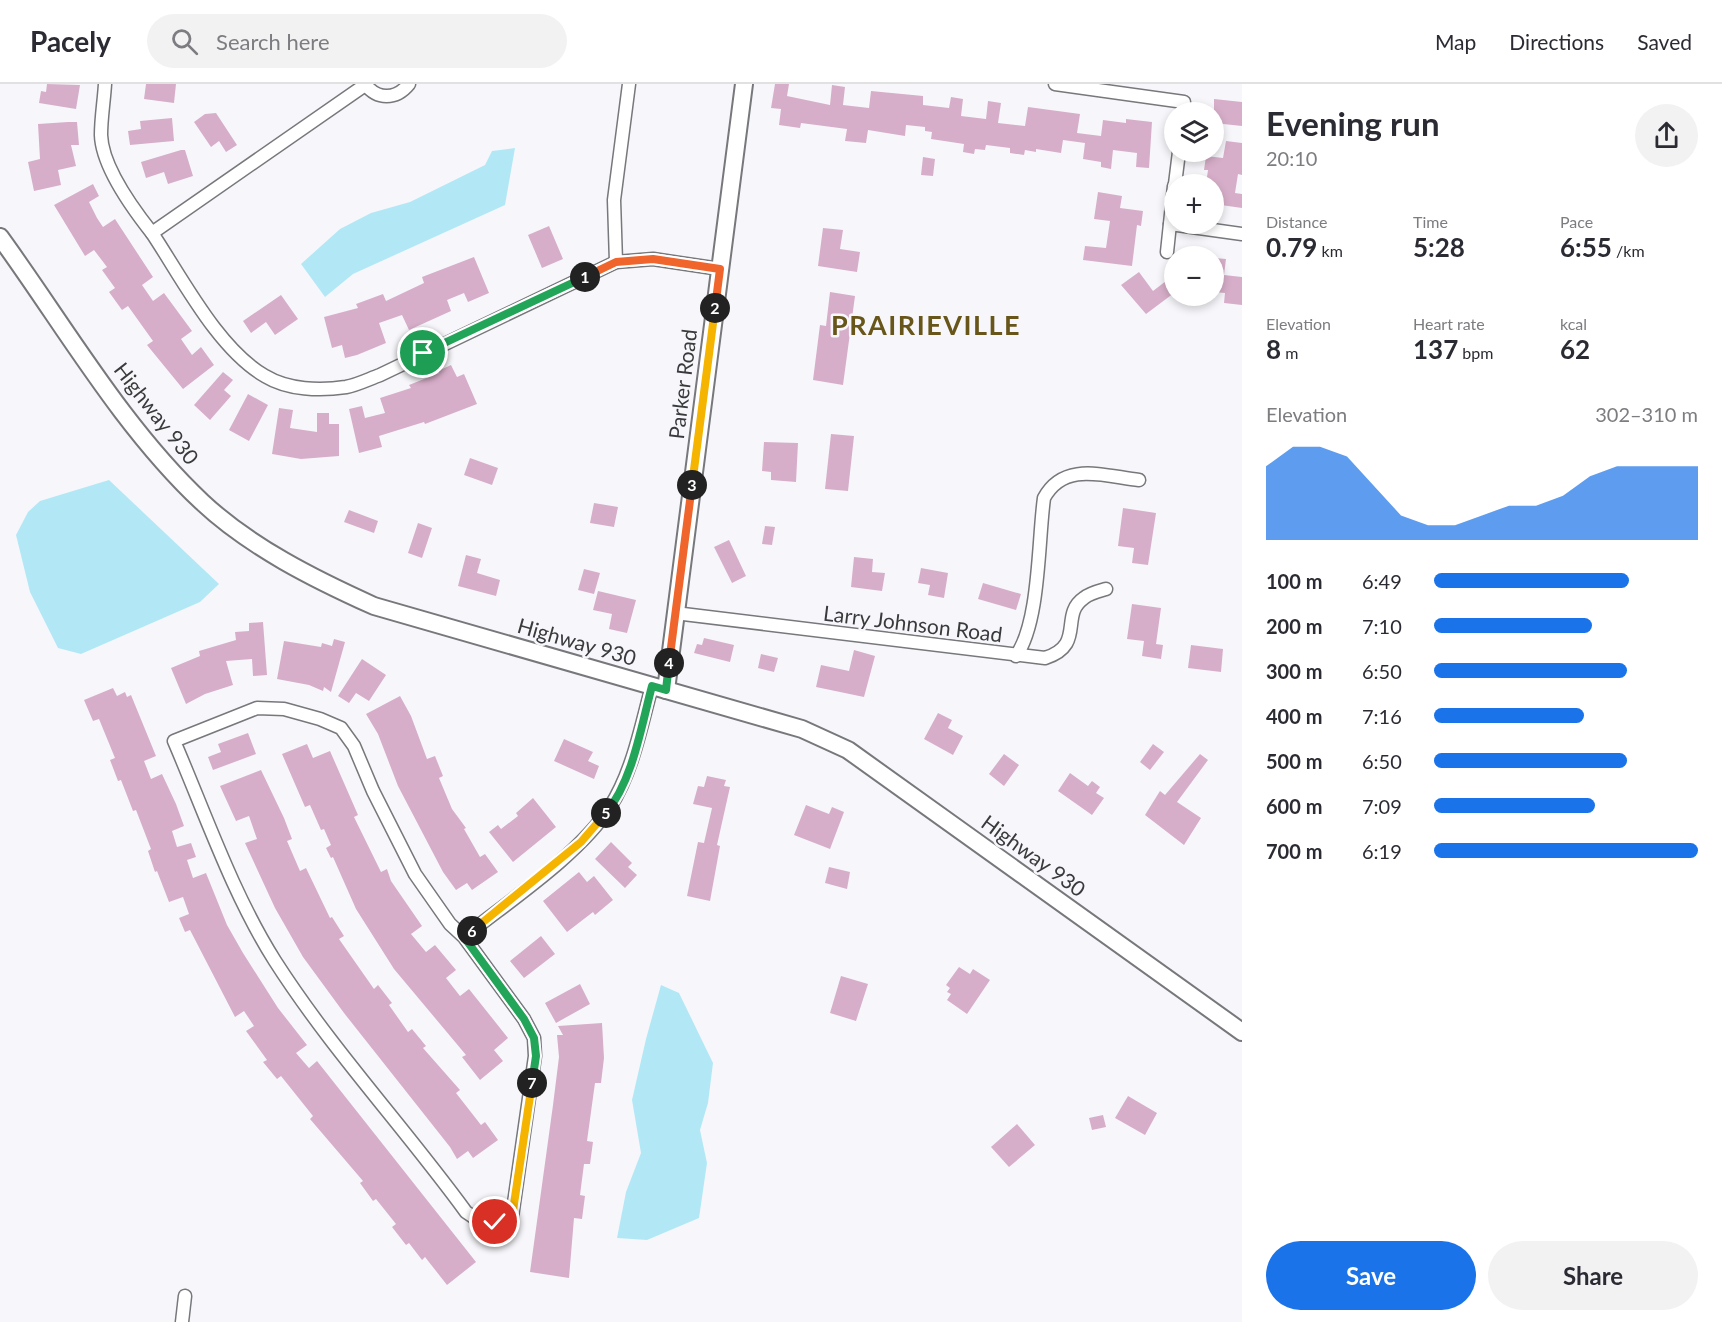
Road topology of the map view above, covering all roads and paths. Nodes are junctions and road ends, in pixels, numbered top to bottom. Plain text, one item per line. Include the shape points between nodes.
1 (105, 84) edge
2 (409, 84) edge
3 (629, 84) edge
4 (744, 84) edge
5 (1054, 84) edge
6 (365, 85) edge
7 (1164, 103) edge
8 (1224, 232) edge
9 (152, 233) junction
10 (1242, 234) edge
11 (0, 237) edge
12 (616, 262) junction
13 (720, 269) junction
14 (1139, 480) dead end
15 (1106, 589) dead end
16 (675, 613) junction
17 (1016, 656) junction
18 (659, 688) junction
19 (464, 937) junction
20 (1242, 1032) edge
21 (185, 1296) dead end
22 (182, 1322) edge

1 - 9 street via 101,137 111,169
2 - 6 street via 388,96 372,92
3 - 12 street via 614,200
4 - 13 street, Parker Road
5 - 7 street
6 - 9 street
8 - 10 street
9 - 12 street via 240,358 266,377 295,387 348,387 380,375
11 - 18 street, Highway 930 via 140,434 203,503 241,532 334,588 374,606
12 - 13 street via 653,259
13 - 16 street, Parker Road
14 - 17 street via 1081,473 1064,476 1051,485 1044,498 1030,622 1025,643
15 - 17 street, Larry Johnson Road via 1078,603 1069,638 1060,653 1045,658
16 - 17 street, Larry Johnson Road
16 - 18 street, Parker Road
18 - 19 street via 610,808 581,842
18 - 20 street, Highway 930 via 802,729 859,757
19 - 19 street via 534,1038 536,1056 511,1224 478,1220 466,1212 316,1022 258,929 174,741 257,708 284,709 341,728 354,746 415,874 443,915
21 - 22 street

